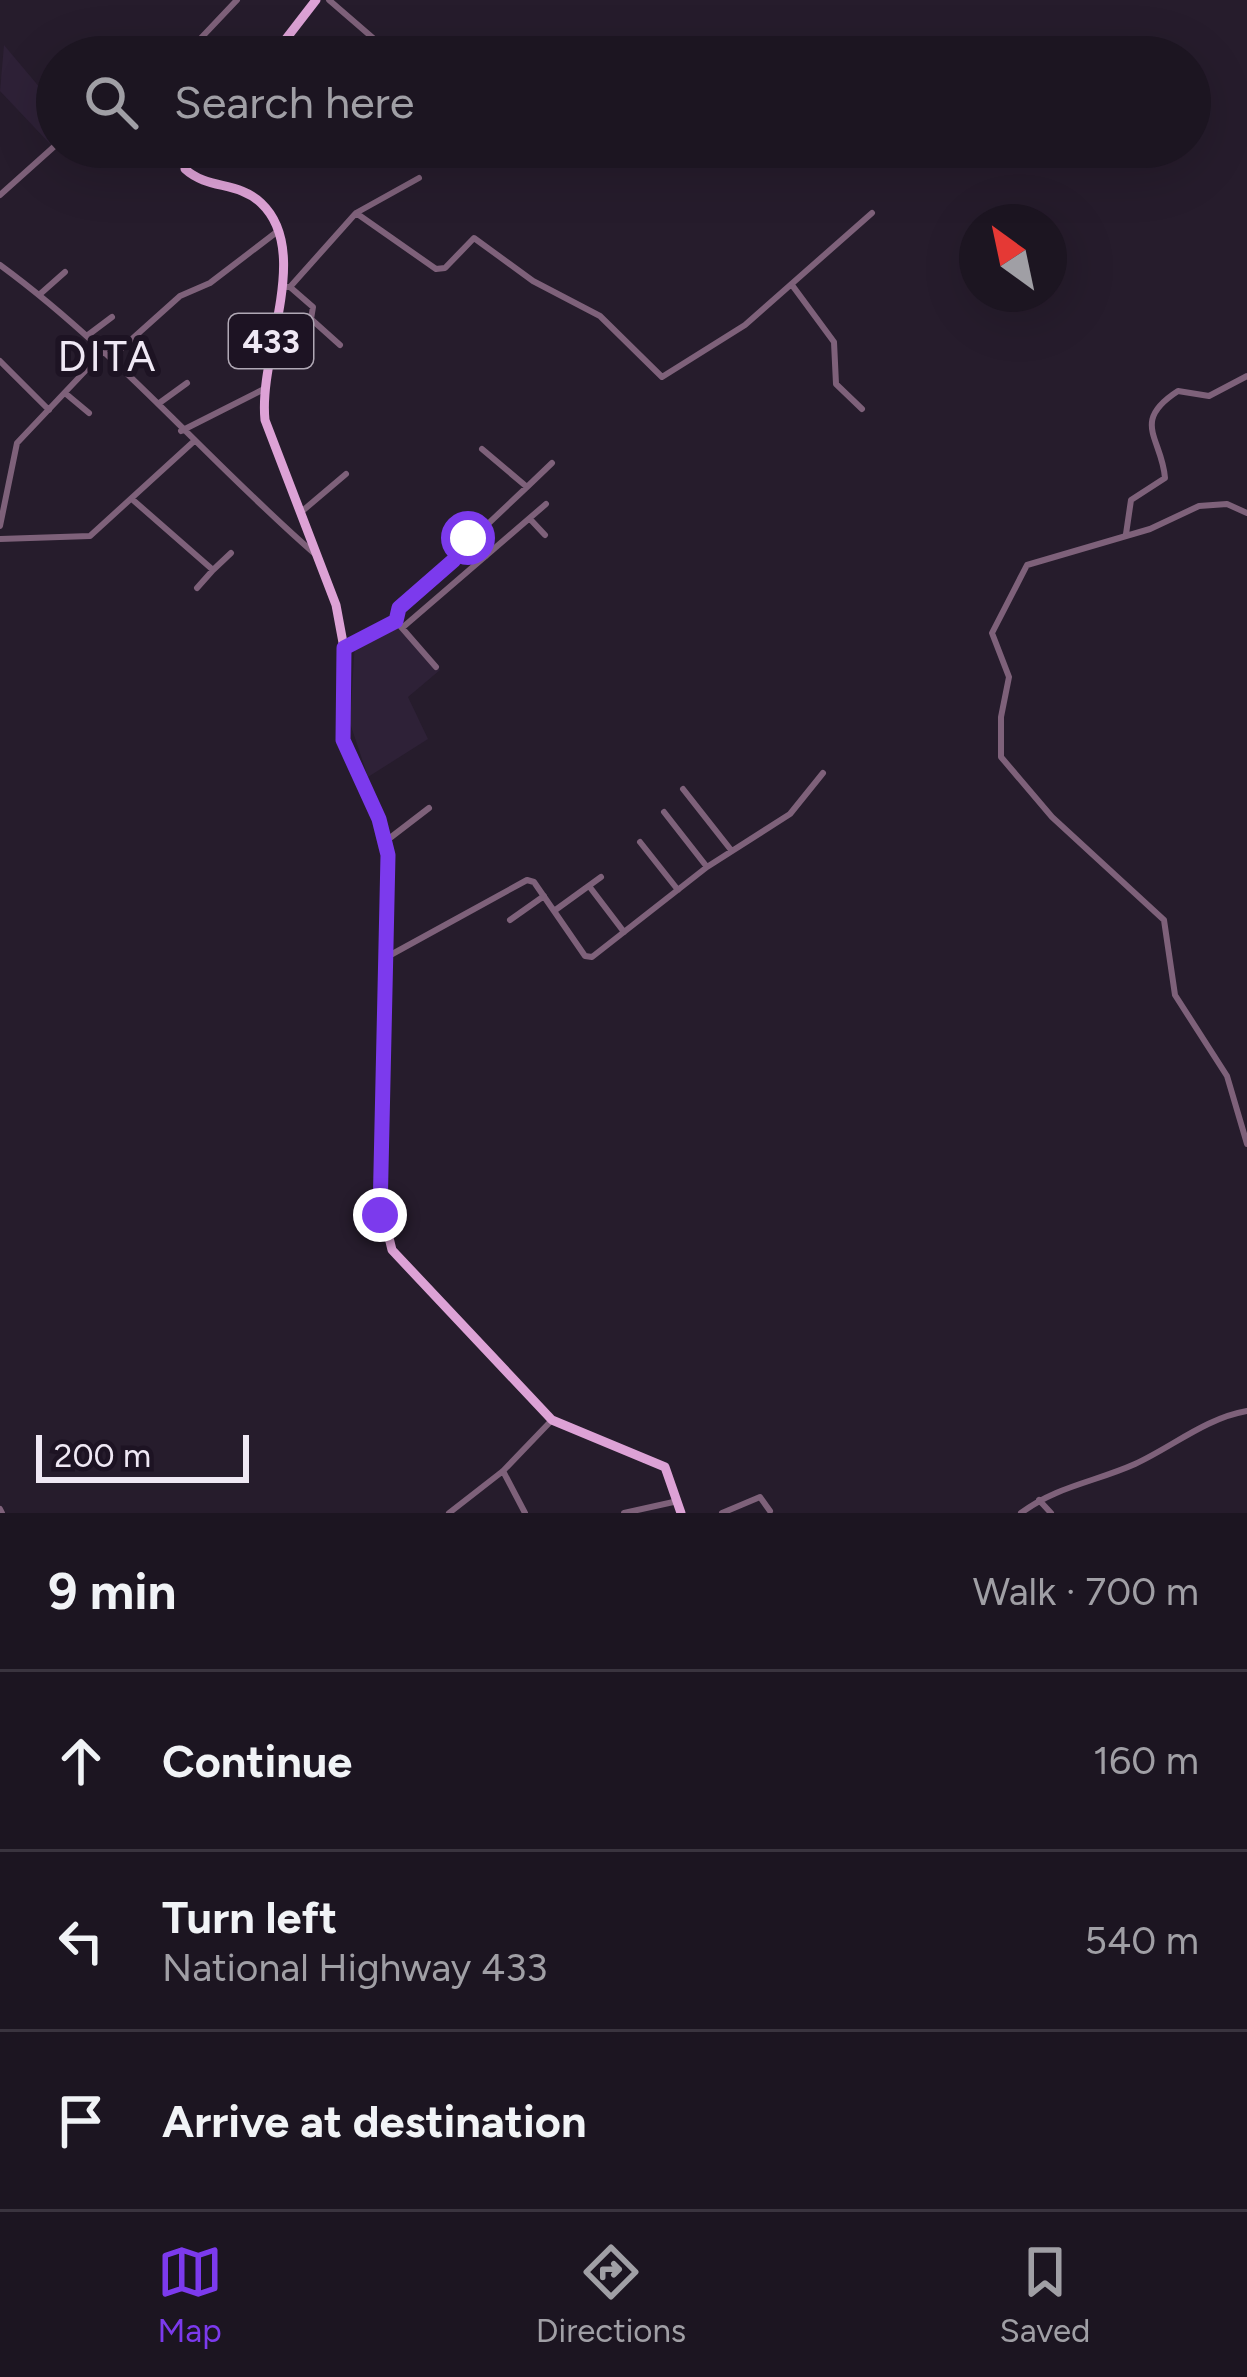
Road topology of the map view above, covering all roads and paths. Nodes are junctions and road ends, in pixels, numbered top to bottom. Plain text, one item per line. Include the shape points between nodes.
1 (237, 0) edge
2 (316, 0) edge
3 (329, 0) edge
4 (202, 36) edge
5 (288, 36) edge
6 (371, 36) edge
7 (36, 163) edge
8 (185, 168) edge
9 (419, 178) dead end
10 (0, 195) edge
11 (356, 213) junction
12 (872, 213) dead end
13 (282, 230) junction
14 (0, 265) edge
15 (65, 272) dead end
16 (792, 285) junction
17 (285, 287) junction
18 (39, 295) junction
19 (112, 317) dead end
20 (88, 335) junction
21 (340, 345) dead end
22 (105, 350) junction
23 (112, 357) junction
24 (0, 361) edge
25 (1247, 376) edge
26 (187, 383) dead end
27 (264, 389) junction
28 (64, 393) junction
29 (158, 404) junction
30 (862, 409) dead end
31 (49, 410) junction
32 (89, 413) dead end
33 (181, 431) junction
34 (192, 443) junction
35 (482, 449) dead end
36 (552, 463) dead end
37 (346, 474) dead end
38 (526, 487) junction
39 (134, 500) junction
40 (546, 504) dead end
41 (300, 513) junction
42 (1247, 513) edge
43 (530, 519) junction
44 (0, 526) edge
45 (545, 535) dead end
46 (1126, 535) junction
47 (468, 538) junction
48 (0, 539) edge
49 (231, 553) dead end
50 (318, 556) junction
51 (486, 556) junction
52 (212, 570) junction
53 (197, 588) dead end
54 (399, 625) junction
55 (344, 648) junction
56 (436, 667) dead end
57 (824, 773) dead end
58 (683, 789) dead end
59 (430, 808) dead end
60 (664, 812) dead end
61 (386, 841) junction
62 (640, 842) dead end
63 (731, 850) junction
64 (707, 867) junction
65 (601, 877) dead end
66 (589, 886) junction
67 (677, 890) junction
68 (544, 896) junction
69 (554, 910) junction
70 (510, 920) dead end
71 (624, 932) junction
72 (382, 959) junction
73 (1247, 1144) edge
74 (1247, 1411) edge
75 (552, 1420) junction
76 (503, 1471) junction
77 (1039, 1500) junction
78 (679, 1507) edge
79 (770, 1510) edge
80 (449, 1513) edge
81 (525, 1513) edge
82 (624, 1513) edge
83 (722, 1513) edge
84 (1021, 1513) edge
85 (1051, 1513) edge

1 - 4 street
2 - 5 main road
3 - 6 street
7 - 10 street
8 - 13 main road via 250,194
9 - 11 street
11 - 16 street via 436,269 474,238 600,316 662,377
11 - 17 street
12 - 16 street
13 - 17 main road, 433
13 - 23 street via 180,296
14 - 18 street
15 - 18 street
16 - 30 street via 834,342 836,384
17 - 21 street via 313,307 311,319
17 - 27 main road, 433
18 - 20 street
19 - 20 street
20 - 22 street
22 - 23 street
22 - 28 street
23 - 29 street
24 - 31 street
25 - 46 street via 1209,396 1178,391 1158,408 1150,430 1165,478 1131,500
26 - 29 street
27 - 33 street
27 - 41 main road, 433 via 266,421
28 - 31 street
28 - 32 street
29 - 33 street
31 - 44 street via 17,443
33 - 34 street
34 - 39 street
34 - 50 street
35 - 38 street
36 - 38 street
37 - 41 street
38 - 47 street
39 - 48 street via 90,536
39 - 52 street
40 - 43 street
41 - 50 main road, 433
42 - 46 street via 1213,503
43 - 45 street
43 - 51 street
46 - 73 street via 1021,571 992,632 1009,677 999,747 1052,817 1164,920 1175,995 1227,1076
47 - 51 street
47 - 54 street via 399,608
49 - 52 street
50 - 55 main road, 433
51 - 54 street
52 - 53 street
54 - 55 street
54 - 56 street
55 - 61 main road, 433 via 343,740
57 - 63 street via 790,814
58 - 63 street
59 - 61 street
60 - 64 street
61 - 72 main road, 433
62 - 67 street
63 - 64 street
64 - 67 street
65 - 66 street
66 - 69 street
66 - 71 street
67 - 71 street
68 - 69 street
68 - 70 street
68 - 72 street via 527,880
69 - 71 street via 588,958
72 - 75 main road, 433 via 384,1233 405,1266
74 - 77 street
75 - 76 street
75 - 78 main road, 433 via 653,1457 665,1467
76 - 80 street
76 - 81 street
77 - 84 street
77 - 85 street
78 - 82 street
79 - 83 street via 758,1497

